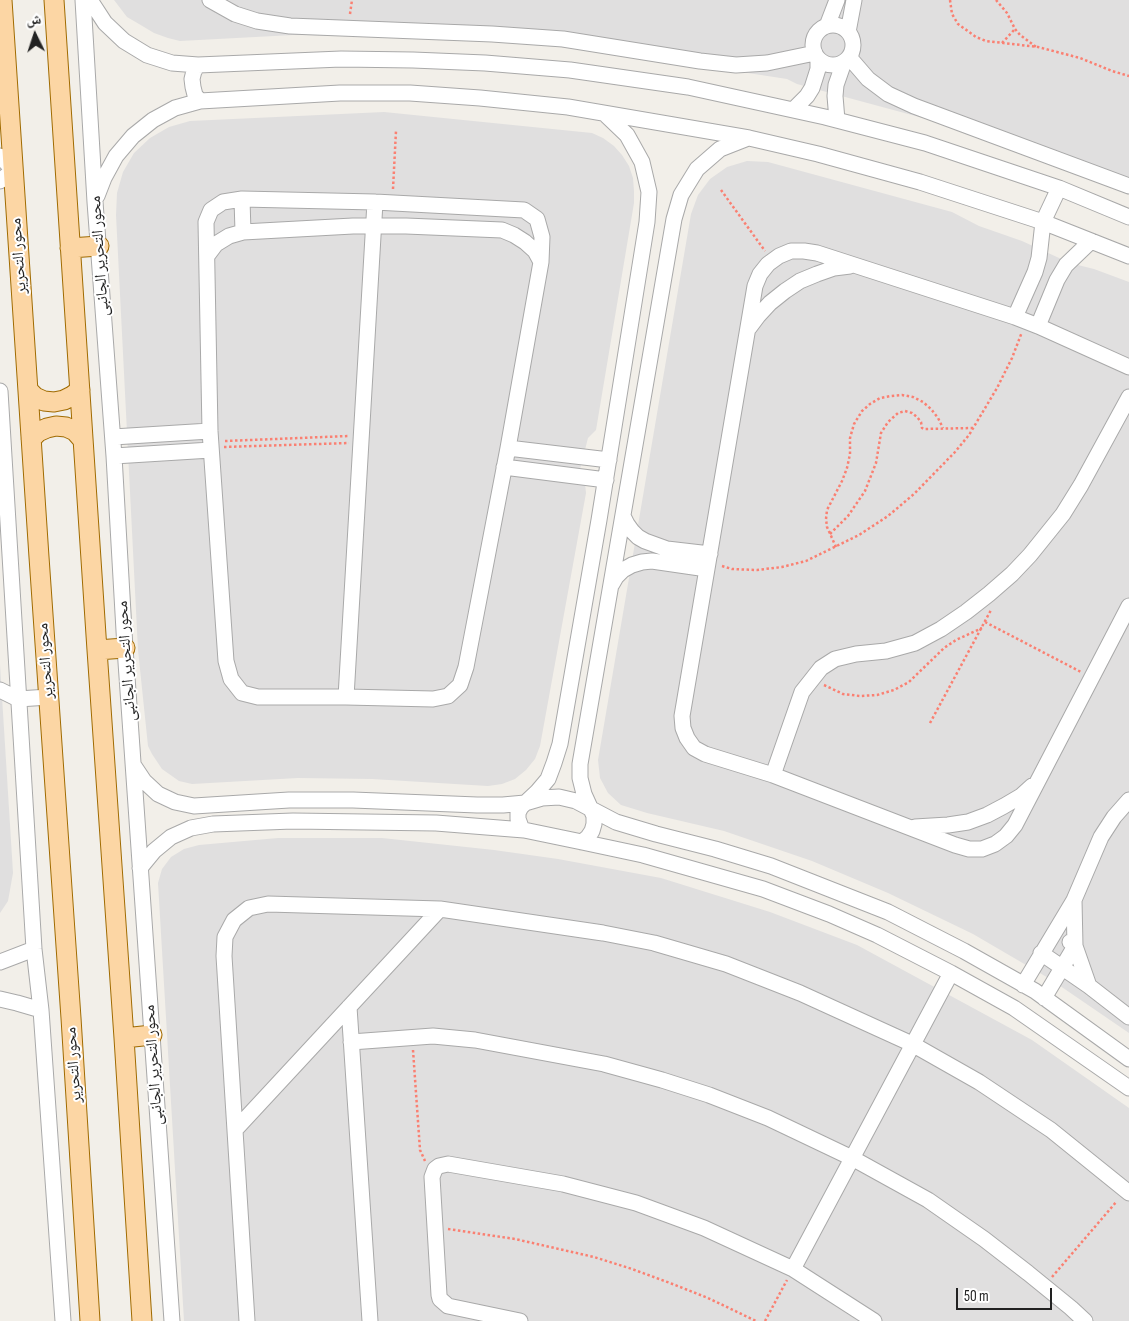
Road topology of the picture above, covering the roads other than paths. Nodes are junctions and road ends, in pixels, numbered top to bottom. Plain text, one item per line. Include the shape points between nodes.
1 (2, 0) edge
2 (54, 0) edge
3 (83, 0) edge
4 (90, 0) edge
5 (210, 0) edge
6 (837, 0) edge
7 (854, 0) edge
8 (827, 26) junction
9 (848, 32) junction
10 (816, 56) junction
11 (847, 60) junction
12 (198, 65) junction
13 (200, 101) junction
14 (793, 110) junction
15 (605, 114) junction
16 (837, 120) junction
17 (749, 138) junction
18 (0, 156) edge
19 (7, 176) edge
20 (1129, 186) edge
21 (1058, 188) junction
22 (242, 200) junction
23 (95, 202) junction
24 (375, 202) junction
25 (503, 209) junction
26 (1129, 217) edge
27 (1043, 222) junction
28 (374, 226) junction
29 (502, 230) junction
30 (243, 232) junction
31 (1091, 241) junction
32 (99, 246) junction
33 (70, 248) junction
34 (207, 256) junction
35 (1129, 256) edge
36 (541, 262) junction
37 (852, 265) junction
38 (1024, 297) junction
39 (1046, 306) junction
40 (1026, 321) junction
41 (747, 331) junction
42 (1129, 367) edge
43 (28, 390) junction
44 (80, 390) junction
45 (0, 392) edge
46 (1129, 397) edge
47 (113, 437) junction
48 (31, 439) junction
49 (82, 439) junction
50 (211, 442) junction
51 (508, 448) junction
52 (114, 456) junction
53 (609, 460) junction
54 (504, 467) junction
55 (606, 480) junction
56 (3, 488) edge
57 (624, 516) junction
58 (708, 562) junction
59 (611, 585) junction
60 (1129, 606) edge
61 (125, 648) junction
62 (97, 650) junction
63 (0, 690) edge
64 (48, 697) junction
65 (346, 697) junction
66 (18, 698) junction
67 (134, 766) junction
68 (773, 774) junction
69 (1037, 782) junction
70 (1129, 800) edge
71 (526, 803) junction
72 (212, 804) junction
73 (591, 810) junction
74 (213, 824) junction
75 (908, 827) junction
76 (524, 830) junction
77 (582, 842) junction
78 (140, 868) junction
79 (1074, 900) junction
80 (440, 908) junction
81 (1055, 930) junction
82 (1076, 946) junction
83 (34, 949) junction
84 (1041, 953) junction
85 (0, 962) edge
86 (1062, 968) junction
87 (951, 973) junction
88 (1023, 984) junction
89 (1089, 986) junction
90 (1044, 998) junction
91 (0, 1000) edge
92 (349, 1007) junction
93 (41, 1010) junction
94 (1129, 1017) edge
95 (152, 1035) junction
96 (124, 1038) junction
97 (351, 1042) junction
98 (912, 1044) junction
99 (1129, 1059) edge
100 (1129, 1088) edge
101 (235, 1130) junction
102 (852, 1158) junction
103 (1128, 1191) edge
104 (793, 1269) junction
105 (63, 1321) edge
106 (90, 1321) edge
107 (142, 1321) edge
108 (172, 1321) edge
109 (247, 1321) edge
110 (370, 1321) edge
111 (520, 1321) edge
112 (874, 1321) edge
113 (1085, 1321) edge

1 - 19 main road, محور التحرير
2 - 33 main road
3 - 23 street, محور التحرير الجانبى
4 - 12 street via 105,23 124,41 147,55 172,63
5 - 10 street via 234,14 290,26 563,40 736,65
6 - 8 street
7 - 9 street
8 - 9 street via 838,26
8 - 10 street via 814,40
9 - 11 street via 853,46
10 - 11 street via 824,64 831,65
10 - 14 street via 812,88
11 - 16 street via 838,79 835,96
11 - 20 street via 888,94 914,106
12 - 13 street via 192,79 195,95
12 - 14 street via 342,59 485,63 570,70 688,87
13 - 15 street via 340,93 410,93 568,107
13 - 23 street via 175,108 133,136 116,156
14 - 16 street
15 - 17 street
15 - 53 street via 627,135 642,162 649,192
16 - 21 street via 925,143
17 - 27 street via 920,182
17 - 57 street via 720,150 697,169 680,194
18 - 19 street
19 - 43 main road, محور التحرير
21 - 26 street
21 - 27 street
22 - 24 street
22 - 30 street
22 - 34 street via 223,202 211,210 206,222
23 - 32 street, محور التحرير الجانبى
24 - 25 street
24 - 28 street
25 - 29 street
25 - 36 street via 524,210 537,219 542,238
27 - 31 street
27 - 38 street via 1040,258
28 - 29 street
28 - 30 street
28 - 65 street
29 - 36 street via 525,242
30 - 34 street via 216,244
31 - 35 street
31 - 39 street via 1066,265
32 - 33 main road
32 - 47 street, محور التحرير الجانبى
33 - 44 main road
34 - 50 street
36 - 51 street
37 - 40 street
37 - 41 street via 817,274 784,291
37 - 41 street via 804,251 791,251 779,256 760,274
38 - 39 street
38 - 40 street
39 - 40 street
40 - 42 street
41 - 58 street
43 - 44 main road via 44,401 54,402
43 - 48 main road, محور التحرير
44 - 49 main road
45 - 56 street
46 - 68 street via 1063,514 1030,555 989,594 941,629 915,642 886,651 856,654 821,668 802,692
47 - 50 street
47 - 52 street, محور التحرير الجانبى
48 - 49 main road via 38,432 56,426 66,427
48 - 64 main road, محور التحرير
49 - 62 main road
50 - 52 street
50 - 65 street via 226,661 231,679 242,693 258,698
51 - 53 street
51 - 54 street
52 - 61 street, محور التحرير الجانبى
53 - 55 street
54 - 55 street
54 - 65 street via 460,685 448,696 433,699
55 - 71 street via 560,744 548,779
56 - 66 street
57 - 58 street via 632,531 645,541
57 - 59 street
58 - 59 street via 642,562 624,570
58 - 68 street via 682,716 683,728 694,748
59 - 73 street via 580,764 580,778
60 - 69 street
61 - 62 main road
61 - 67 street, محور التحرير الجانبى
62 - 96 main road
63 - 66 street
64 - 66 street
64 - 106 main road, محور التحرير
66 - 83 street
67 - 72 street via 158,794 194,806
67 - 78 street, محور التحرير الجانبى
68 - 75 street
69 - 75 street via 1004,806 968,822
69 - 75 street via 1014,825 995,844 969,849
70 - 79 street via 1101,837
71 - 72 street via 477,805 289,800
71 - 73 street via 559,797 576,801
71 - 76 street via 518,812 519,823
72 - 74 street
73 - 77 street via 594,824
73 - 88 street via 625,825 715,848 838,891 888,912
74 - 76 street via 293,820 436,823
74 - 78 street via 191,828 171,837
76 - 77 street
77 - 87 street via 763,889 877,935
78 - 95 street, محور التحرير الجانبى
79 - 81 street
79 - 82 street
80 - 92 street
80 - 98 street via 654,943 726,964 800,993
80 - 101 street via 268,904 249,908 234,920 225,937 224,956
81 - 82 street
81 - 84 street
82 - 86 street
82 - 89 street
83 - 85 street
83 - 93 street
84 - 86 street
84 - 88 street
86 - 89 street
86 - 90 street
87 - 98 street
87 - 100 street via 1014,1008
88 - 90 street
89 - 94 street
90 - 99 street
91 - 93 street
92 - 97 street
92 - 101 street
93 - 105 street
95 - 96 main road
95 - 108 street, محور التحرير الجانبى
96 - 107 main road
97 - 102 street via 434,1036 475,1040 604,1064 709,1095 768,1118
97 - 110 street
98 - 102 street
98 - 103 street via 979,1082 1051,1130
101 - 109 street
102 - 104 street
102 - 113 street via 928,1200 984,1239
104 - 111 street via 704,1228 636,1203 563,1184 448,1164 435,1168 432,1177 439,1295 448,1306
104 - 112 street

